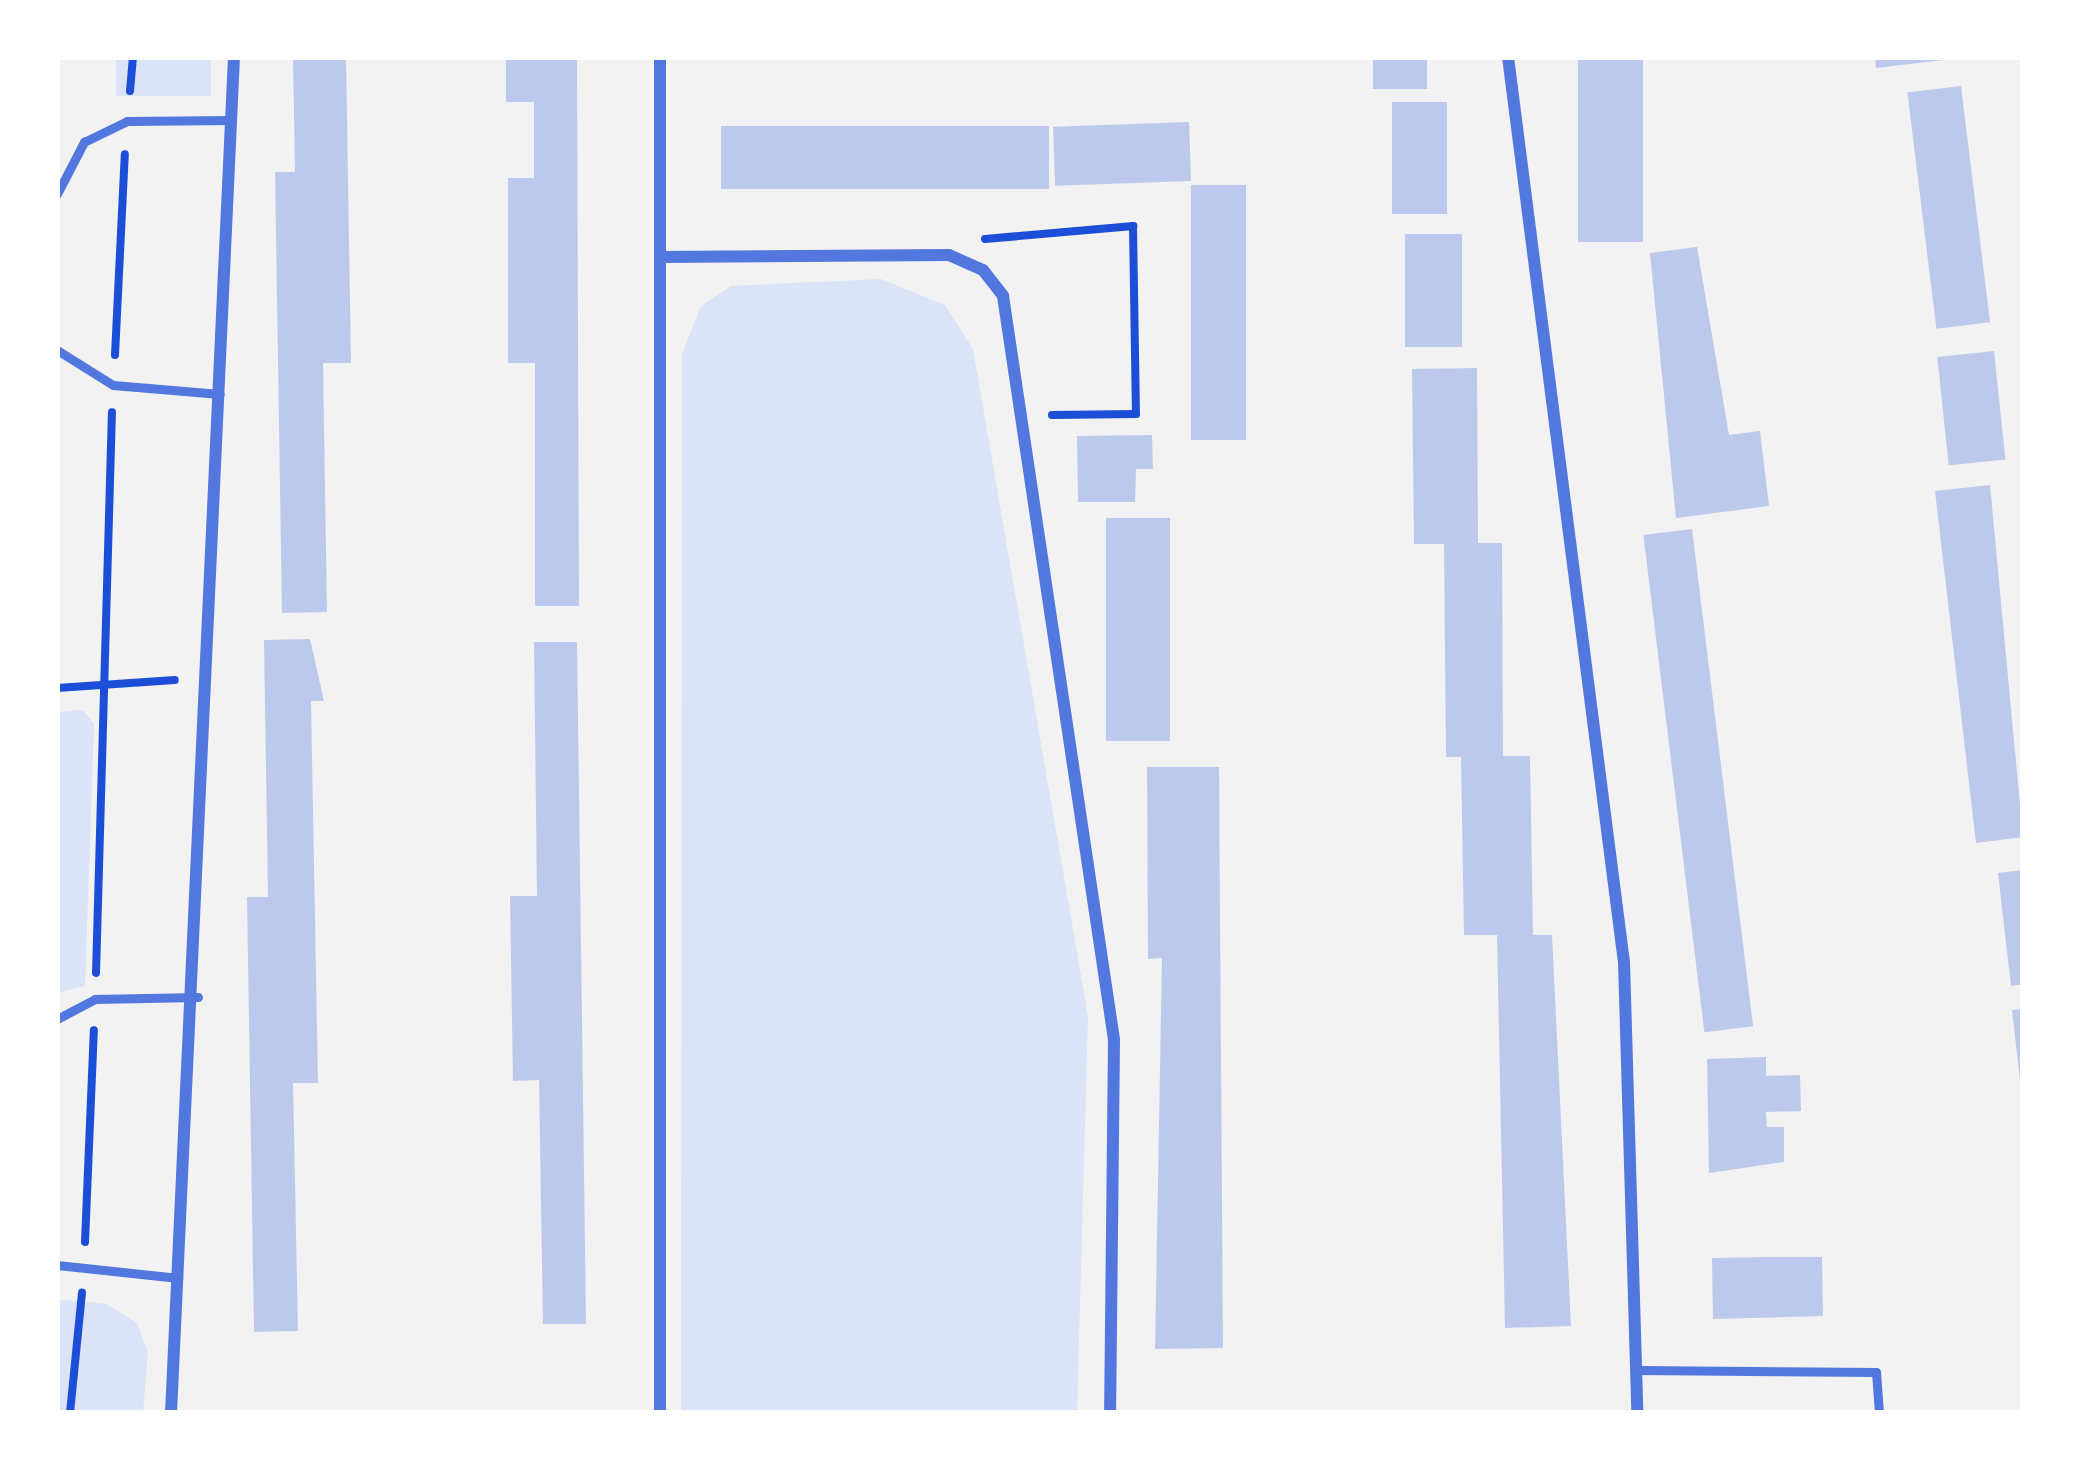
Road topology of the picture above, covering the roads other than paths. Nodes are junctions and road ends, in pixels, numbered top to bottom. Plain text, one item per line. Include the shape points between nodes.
1 (234, 57) edge
2 (660, 57) edge
3 (1508, 57) edge
4 (232, 120) junction
5 (57, 194) edge
6 (662, 256) junction
7 (57, 350) edge
8 (221, 394) junction
9 (198, 998) junction
10 (57, 1019) edge
11 (57, 1265) edge
12 (178, 1278) junction
13 (1636, 1370) junction
14 (171, 1413) edge
15 (660, 1413) edge
16 (1110, 1413) edge
17 (1636, 1413) edge
18 (1879, 1413) edge

1 - 4 street
2 - 6 street
3 - 13 street via 1624,962
4 - 5 lane via 127,121 84,142
4 - 8 street
6 - 15 street
6 - 16 street via 908,251 962,261 1003,296 1114,1040
7 - 8 lane via 113,385
8 - 9 street
9 - 10 lane via 95,999
9 - 12 street
11 - 12 lane
12 - 14 street
13 - 17 street
13 - 18 lane via 1876,1372

